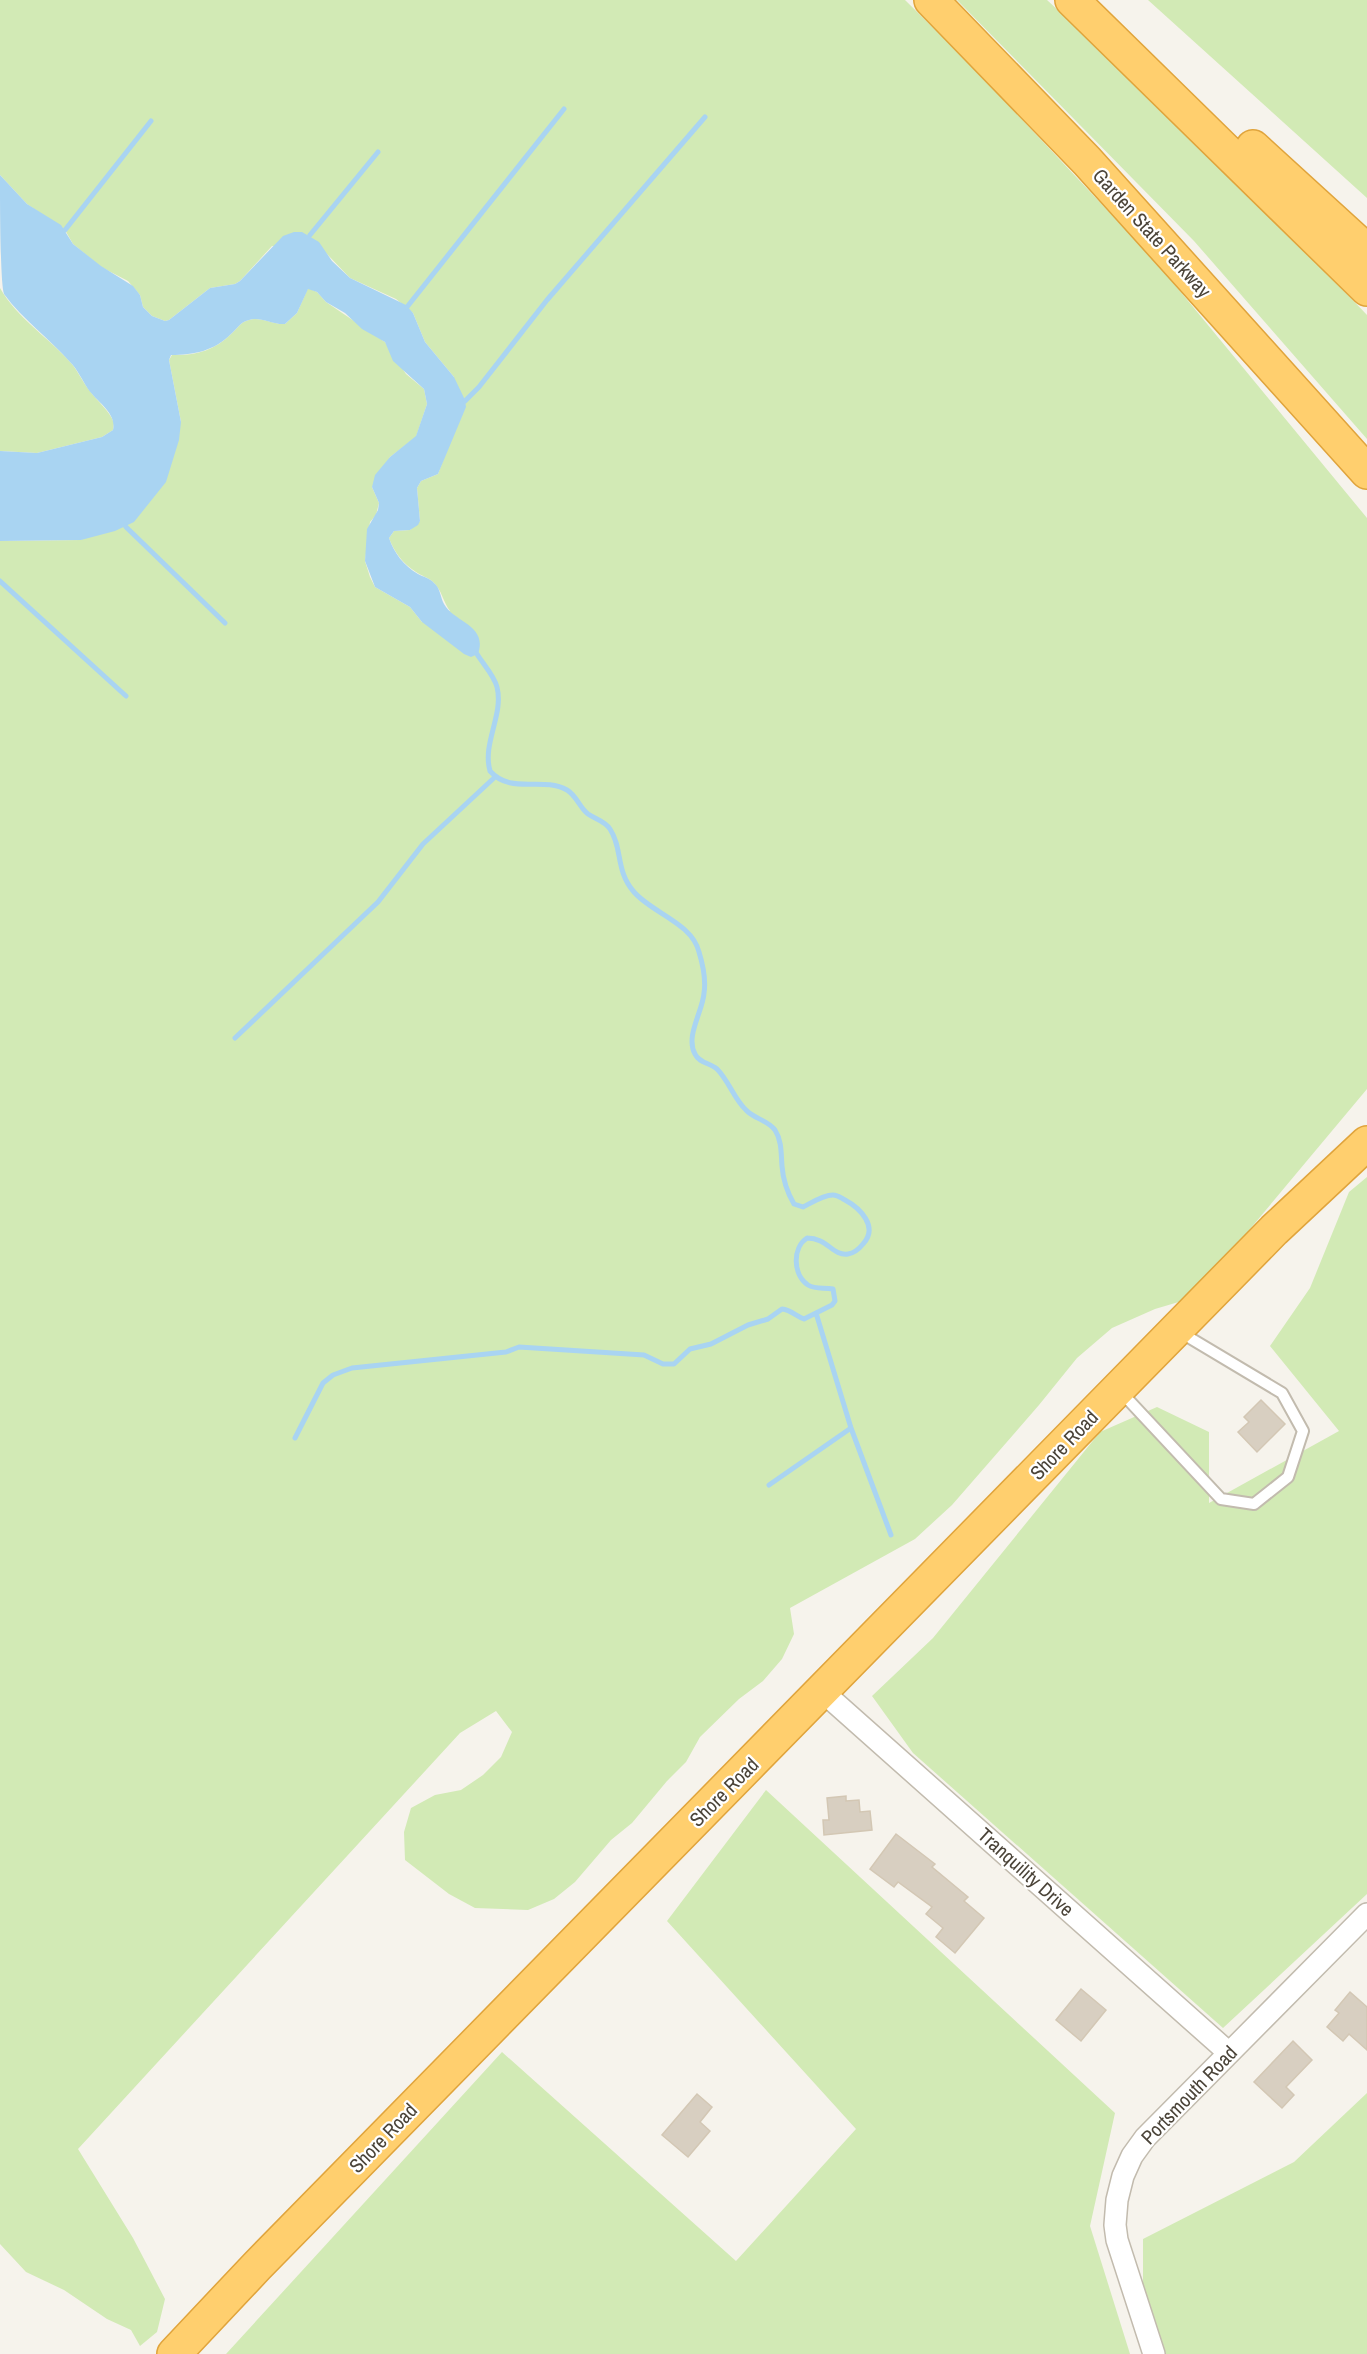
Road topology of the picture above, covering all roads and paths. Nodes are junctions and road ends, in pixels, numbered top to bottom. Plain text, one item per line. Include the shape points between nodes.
1 (931, 0) edge
2 (1072, 0) edge
3 (1097, 0) edge
4 (1367, 251) edge
5 (1367, 289) edge
6 (1367, 472) edge
7 (1367, 1120) edge
8 (1367, 1143) edge
9 (1274, 1230) junction
10 (1176, 1330) junction
11 (1118, 1389) junction
12 (823, 1692) junction
13 (1367, 1914) edge
14 (1229, 2053) junction
15 (174, 2354) edge
16 (1154, 2354) edge

1 - 6 highway, Garden State Parkway via 1094,170
2 - 5 highway
3 - 4 highway
7 - 9 highway, Shore Road
8 - 9 highway, Shore Road
9 - 10 highway, Shore Road
10 - 11 highway, Shore Road
10 - 11 lane via 1282,1393 1303,1431 1288,1477 1254,1504 1221,1499
11 - 12 highway, Shore Road
12 - 14 street, Tranquility Drive
12 - 15 highway, Shore Road
13 - 14 street, Portsmouth Road
14 - 16 street, Portsmouth Road via 1145,2138 1132,2156 1117,2200 1117,2240

